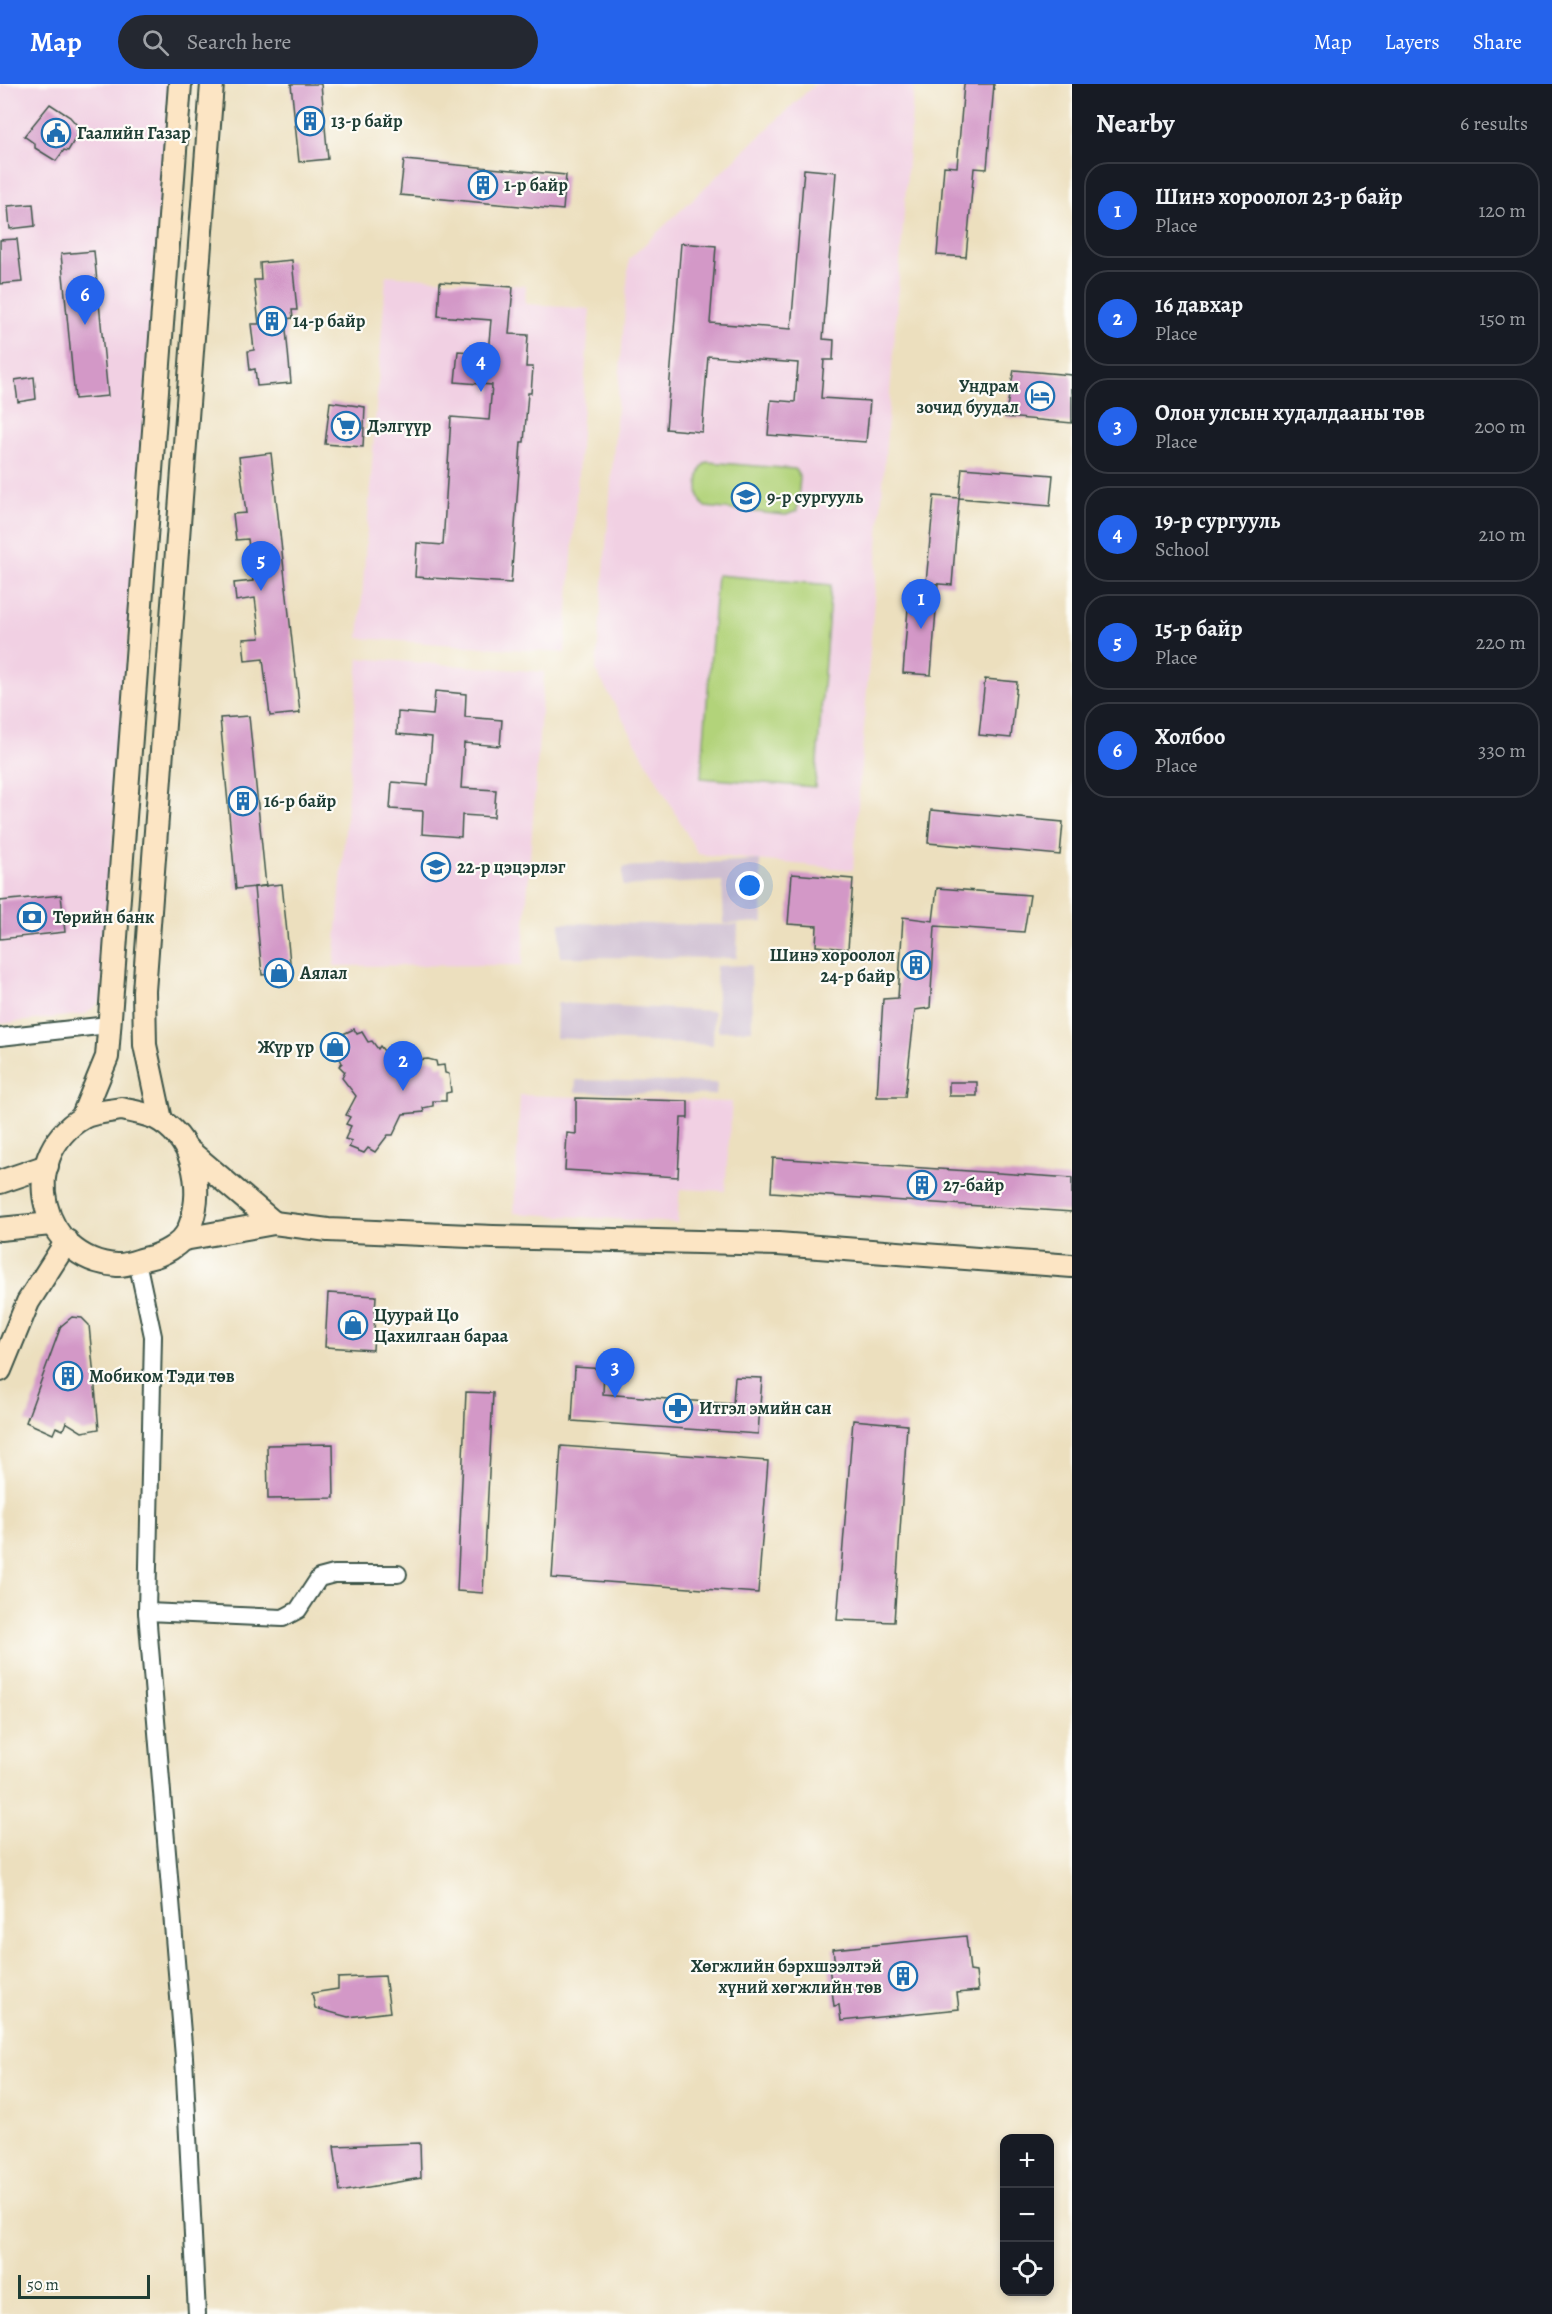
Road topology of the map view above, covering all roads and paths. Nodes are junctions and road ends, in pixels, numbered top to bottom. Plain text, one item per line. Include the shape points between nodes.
1 (180, 84) edge
2 (212, 84) edge
3 (108, 1024) junction
4 (0, 1037) edge
5 (82, 1118) junction
6 (161, 1120) junction
7 (188, 1150) junction
8 (47, 1166) junction
9 (0, 1182) edge
10 (274, 1223) junction
11 (51, 1224) junction
12 (0, 1228) edge
13 (184, 1239) junction
14 (67, 1241) junction
15 (137, 1261) junction
16 (1072, 1266) edge
17 (0, 1370) edge
18 (398, 1574) dead end
19 (147, 1612) junction
20 (197, 2314) edge

1 - 3 main road
2 - 6 main road via 144,991 145,1046
3 - 4 street
3 - 5 main road via 107,1057
5 - 6 main road via 122,1108
5 - 8 main road via 53,1146
6 - 7 main road
7 - 10 main road
7 - 13 main road via 198,1189 193,1218
8 - 9 main road
8 - 11 main road via 41,1185
10 - 13 main road
10 - 16 main road via 328,1230 494,1237 778,1244
11 - 12 main road
11 - 14 main road
13 - 15 main road via 157,1256
14 - 15 main road via 78,1254 117,1265
14 - 17 main road via 28,1302
15 - 19 street via 153,1336
18 - 19 street via 334,1574 320,1578 298,1610 283,1618
19 - 20 street via 184,2057

